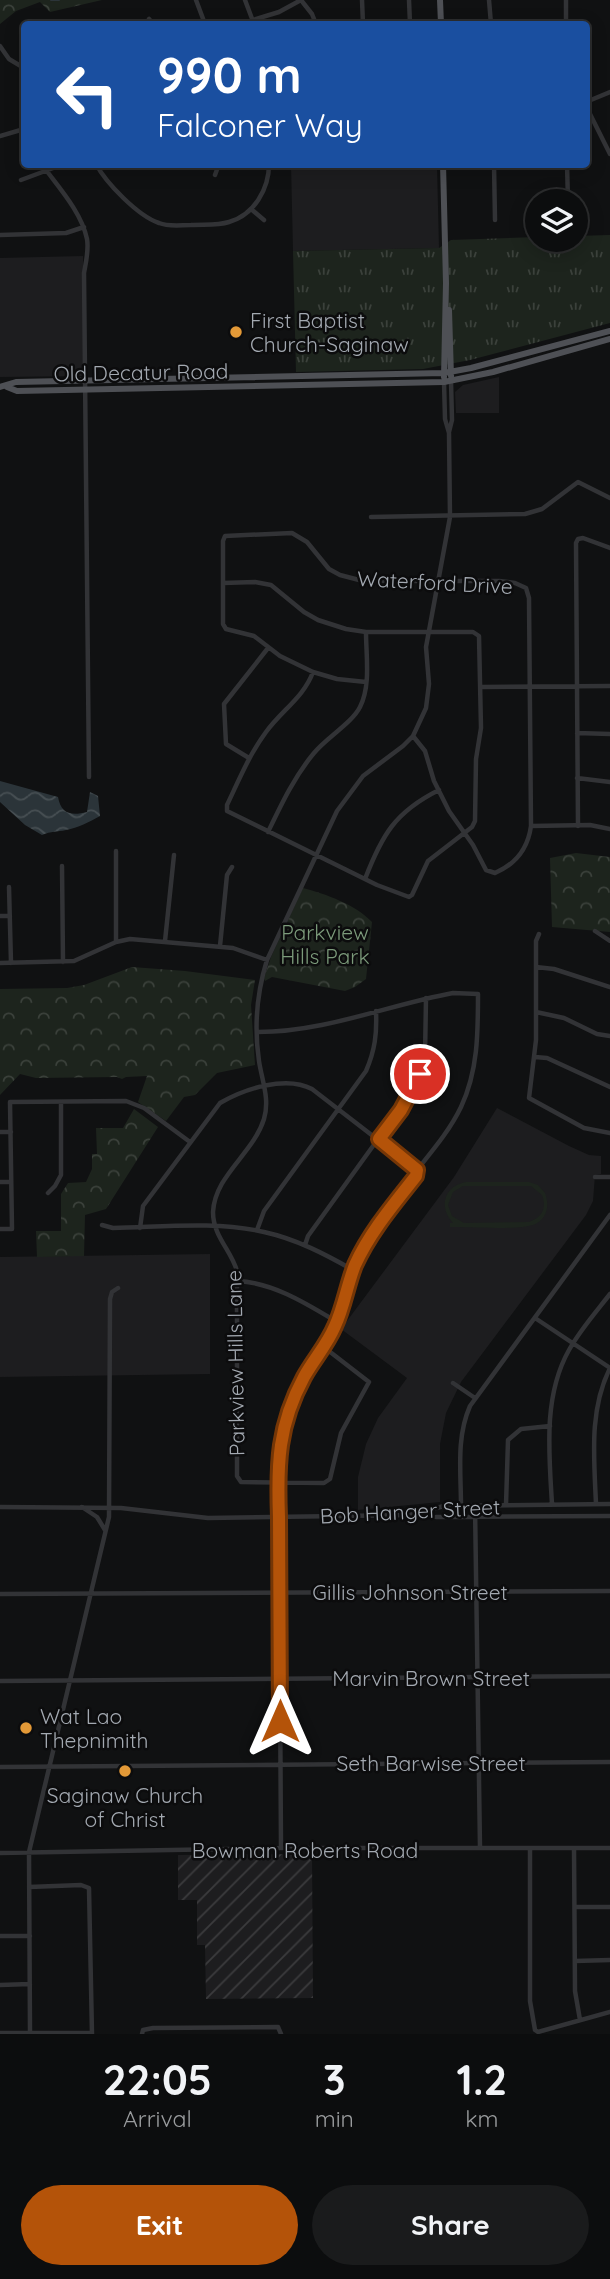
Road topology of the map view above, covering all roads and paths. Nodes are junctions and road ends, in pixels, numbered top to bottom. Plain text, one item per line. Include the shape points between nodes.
1 (195, 0) edge
2 (245, 0) edge
3 (301, 0) edge
4 (362, 0) edge
5 (409, 0) edge
6 (440, 0) edge
7 (489, 0) edge
8 (566, 0) edge
9 (204, 21) edge
10 (252, 21) edge
11 (258, 21) edge
12 (315, 21) edge
13 (363, 21) edge
14 (410, 21) edge
15 (441, 21) edge
16 (491, 21) edge
17 (566, 21) edge
18 (0, 46) edge
19 (21, 66) edge
20 (610, 92) edge
21 (590, 102) edge
22 (590, 112) edge
23 (21, 130) edge
24 (0, 136) edge
25 (610, 154) edge
26 (43, 168) edge
27 (46, 168) edge
28 (98, 168) edge
29 (218, 168) edge
30 (269, 168) edge
31 (443, 168) edge
32 (494, 168) edge
33 (567, 168) edge
34 (215, 175) dead end
35 (21, 180) dead end
36 (568, 189) edge
37 (250, 209) junction
38 (264, 220) dead end
39 (495, 220) dead end
40 (83, 228) junction
41 (0, 235) edge
42 (446, 283) junction
43 (610, 331) edge
44 (610, 340) edge
45 (545, 347) junction
46 (452, 353) junction
47 (548, 356) junction
48 (471, 368) junction
49 (447, 373) junction
50 (148, 380) junction
51 (86, 381) junction
52 (448, 382) junction
53 (3, 387) edge
54 (148, 389) junction
55 (86, 391) junction
56 (610, 498) edge
57 (371, 517) dead end
58 (450, 517) junction
59 (610, 548) edge
60 (436, 582) junction
61 (223, 583) junction
62 (366, 632) junction
63 (428, 632) junction
64 (268, 648) junction
65 (313, 672) junction
66 (366, 682) junction
67 (530, 686) junction
68 (577, 686) junction
69 (481, 687) junction
70 (610, 687) edge
71 (577, 733) junction
72 (610, 734) edge
73 (413, 736) junction
74 (249, 758) junction
75 (89, 777) dead end
76 (577, 778) junction
77 (610, 782) edge
78 (439, 790) junction
79 (531, 826) junction
80 (578, 826) junction
81 (610, 829) edge
82 (268, 832) junction
83 (465, 833) junction
84 (116, 851) dead end
85 (174, 855) dead end
86 (316, 856) junction
87 (62, 866) dead end
88 (232, 867) dead end
89 (365, 879) junction
90 (9, 887) dead end
91 (0, 916) edge
92 (10, 916) junction
93 (595, 931) dead end
94 (539, 934) dead end
95 (165, 941) junction
96 (610, 941) edge
97 (116, 942) junction
98 (220, 946) junction
99 (267, 960) junction
100 (63, 962) junction
101 (0, 963) edge
102 (11, 963) junction
103 (536, 967) junction
104 (610, 986) edge
105 (426, 998) junction
106 (376, 1011) junction
107 (536, 1013) junction
108 (258, 1032) junction
109 (610, 1036) edge
110 (535, 1057) junction
111 (265, 1087) junction
112 (610, 1087) edge
113 (61, 1102) junction
114 (339, 1109) junction
115 (0, 1132) edge
116 (10, 1132) junction
117 (610, 1133) edge
118 (379, 1139) junction
119 (190, 1142) junction
120 (417, 1170) junction
121 (595, 1177) dead end
122 (610, 1177) edge
123 (0, 1182) edge
124 (11, 1182) junction
125 (48, 1193) dead end
126 (610, 1215) edge
127 (102, 1225) dead end
128 (214, 1227) junction
129 (140, 1228) junction
130 (0, 1229) edge
131 (257, 1230) junction
132 (304, 1245) junction
133 (353, 1270) junction
134 (238, 1281) junction
135 (118, 1287) dead end
136 (610, 1294) edge
137 (535, 1318) junction
138 (337, 1322) junction
139 (573, 1345) junction
140 (325, 1348) junction
141 (610, 1368) edge
142 (453, 1382) dead end
143 (475, 1398) junction
144 (550, 1426) junction
145 (276, 1483) junction
146 (552, 1504) junction
147 (596, 1504) junction
148 (610, 1504) edge
149 (475, 1505) junction
150 (506, 1505) junction
151 (461, 1506) junction
152 (0, 1507) edge
153 (81, 1507) junction
154 (110, 1507) junction
155 (476, 1516) junction
156 (610, 1516) edge
157 (279, 1517) junction
158 (436, 1517) dead end
159 (105, 1531) junction
160 (476, 1591) junction
161 (610, 1591) edge
162 (279, 1592) junction
163 (89, 1593) junction
164 (0, 1594) edge
165 (610, 1676) edge
166 (477, 1677) junction
167 (280, 1679) junction
168 (69, 1680) junction
169 (0, 1681) edge
170 (610, 1762) edge
171 (478, 1763) junction
172 (281, 1764) junction
173 (49, 1766) junction
174 (0, 1767) edge
175 (281, 1848) junction
176 (480, 1848) junction
177 (530, 1848) junction
178 (574, 1848) junction
179 (610, 1848) edge
180 (29, 1852) junction
181 (0, 1853) edge
182 (29, 1886) junction
183 (575, 1907) junction
184 (610, 1907) edge
185 (0, 1936) edge
186 (30, 1936) junction
187 (610, 1960) edge
188 (575, 1961) junction
189 (30, 1984) junction
190 (0, 1985) edge
191 (610, 2012) edge
192 (580, 2020) junction
193 (190, 2031) edge
194 (143, 2032) edge
195 (0, 2033) edge
196 (30, 2033) edge
197 (92, 2034) edge
198 (281, 2034) edge

1 - 9 street
2 - 10 street
3 - 11 street
3 - 12 street
4 - 13 street
5 - 14 street
6 - 15 main road
7 - 16 street
8 - 17 street
18 - 19 street
20 - 21 street
22 - 25 street
23 - 24 street
26 - 35 street
27 - 40 street
28 - 37 street via 123,197 161,224 227,223
29 - 34 street
30 - 37 street via 267,188
31 - 42 main road
32 - 39 street
33 - 36 street
37 - 38 street
40 - 41 street via 66,233
40 - 51 street via 88,247 84,273
42 - 46 main road
42 - 49 main road
43 - 45 main road, Old Decatur Road
44 - 47 main road, Old Decatur Road
45 - 47 main road
45 - 48 main road, Old Decatur Road
46 - 48 main road via 458,365
46 - 49 main road
47 - 52 main road, Old Decatur Road
48 - 49 main road, Old Decatur Road
49 - 50 main road, Old Decatur Road
49 - 52 main road
50 - 51 main road, Old Decatur Road
50 - 54 main road
51 - 53 main road, Old Decatur Road via 16,382
51 - 55 street
52 - 54 main road, Old Decatur Road
52 - 58 street
53 - 55 main road, Old Decatur Road
54 - 55 main road, Old Decatur Road
55 - 75 street
56 - 58 street via 578,482 534,512
57 - 58 street
58 - 60 street
59 - 68 street via 585,538 576,543
60 - 61 street, Waterford Drive via 349,578 329,569 307,542 292,533 227,534
60 - 63 street
60 - 67 street, Waterford Drive via 510,582 526,588
61 - 62 street via 267,584 318,620
61 - 64 street via 224,628 254,636
62 - 63 street
62 - 66 street
63 - 69 street via 478,634
63 - 73 street via 428,695
64 - 65 street
64 - 74 street via 224,704 226,744
65 - 66 street
65 - 74 street via 301,695 276,719
66 - 82 street via 359,708 308,760
67 - 68 street
67 - 69 street
67 - 79 street, Waterford Drive
68 - 70 street
68 - 71 street
69 - 83 street via 475,821
71 - 72 street
71 - 76 street
73 - 78 street via 425,751
73 - 86 street via 355,786 337,811
74 - 82 street via 227,809
76 - 77 street
76 - 80 street
78 - 83 street
78 - 89 street via 418,800 395,820
79 - 80 street
79 - 83 street, Waterford Drive via 516,860 490,873
80 - 81 street
82 - 86 street
83 - 89 street via 428,861 409,897
84 - 97 street
85 - 95 street
86 - 89 street
86 - 99 street
87 - 100 street
88 - 98 street via 227,875
90 - 92 street
91 - 92 street
92 - 102 street
93 - 96 street
94 - 103 street
95 - 97 street
95 - 98 street
97 - 100 street
98 - 99 street
99 - 108 street
100 - 102 street
101 - 102 street
103 - 104 street
103 - 107 street
105 - 106 street
105 - 118 street via 426,1046 420,1074
105 - 120 street via 478,995 478,1039 468,1089 448,1130
106 - 108 street via 311,1028
106 - 114 street via 374,1052
107 - 109 street via 564,1018
107 - 110 street
108 - 111 street
110 - 112 street via 547,1058
110 - 117 street via 530,1100 584,1128
111 - 114 street via 307,1086
111 - 119 street via 220,1103
111 - 128 street via 264,1118 258,1134 221,1184 215,1199
113 - 116 street via 10,1102
113 - 119 street via 126,1101 144,1108
113 - 125 street via 61,1175
114 - 118 street
114 - 131 street via 264,1210
115 - 116 street
116 - 124 street
118 - 120 street
118 - 132 street
119 - 129 street via 143,1206
120 - 133 street
121 - 122 street
123 - 124 street
124 - 130 street via 12,1229
126 - 137 street
127 - 129 street
128 - 129 street
128 - 131 street
128 - 134 street, Parkview Hills Lane via 235,1262
131 - 132 street
132 - 133 street
133 - 138 street
134 - 138 street via 290,1296
134 - 145 street, Parkview Hills Lane via 237,1476 243,1483
135 - 154 street via 110,1299
136 - 139 street
137 - 139 street
137 - 143 street
138 - 140 street
139 - 141 street
139 - 144 street via 554,1389
140 - 145 street via 305,1374 286,1417
140 - 145 street, Parkview Hills Lane via 369,1382 341,1433 328,1482
141 - 147 street via 595,1417
142 - 143 street
143 - 151 street via 464,1421 461,1442
144 - 146 street
144 - 150 street via 521,1429 508,1440
145 - 157 street
146 - 147 street, Bob Hanger Street
146 - 150 street, Bob Hanger Street
147 - 148 street, Bob Hanger Street
149 - 150 street, Bob Hanger Street
149 - 151 street, Bob Hanger Street
149 - 155 street
151 - 157 street, Bob Hanger Street via 410,1515
152 - 153 street, Bob Hanger Street
153 - 154 street, Bob Hanger Street
153 - 159 street via 97,1517
154 - 157 street, Bob Hanger Street via 208,1518
154 - 159 street
155 - 156 street, Bob Hanger Street
155 - 158 street, Bob Hanger Street
155 - 160 street
157 - 162 street
159 - 163 street
160 - 161 street, Gillis Johnson Street
160 - 162 street, Gillis Johnson Street
160 - 166 street
162 - 163 street, Gillis Johnson Street
162 - 167 street
163 - 164 street, Gillis Johnson Street
163 - 168 street
165 - 166 street, Marvin Brown Street
166 - 167 street, Marvin Brown Street
166 - 171 street
167 - 168 street, Marvin Brown Street
167 - 172 street
168 - 169 street, Marvin Brown Street
168 - 173 street
170 - 171 street, Seth Barwise Street
171 - 172 street, Seth Barwise Street
171 - 176 street
172 - 173 street, Seth Barwise Street
172 - 175 street
173 - 174 street, Seth Barwise Street
173 - 180 street
175 - 176 street, Bowman Roberts Road
175 - 180 street, Bowman Roberts Road
176 - 177 street, Bowman Roberts Road
177 - 178 street, Bowman Roberts Road
177 - 192 street via 530,2001 536,2030
178 - 179 street, Bowman Roberts Road
178 - 183 street
180 - 181 street, Bowman Roberts Road
180 - 182 street
182 - 186 street
182 - 197 street via 89,1888
183 - 184 street
183 - 188 street
185 - 186 street
186 - 189 street
187 - 188 street
188 - 192 street
189 - 190 street
189 - 196 street
191 - 192 street
193 - 194 street
193 - 198 street via 278,2027
195 - 196 street
196 - 197 street

